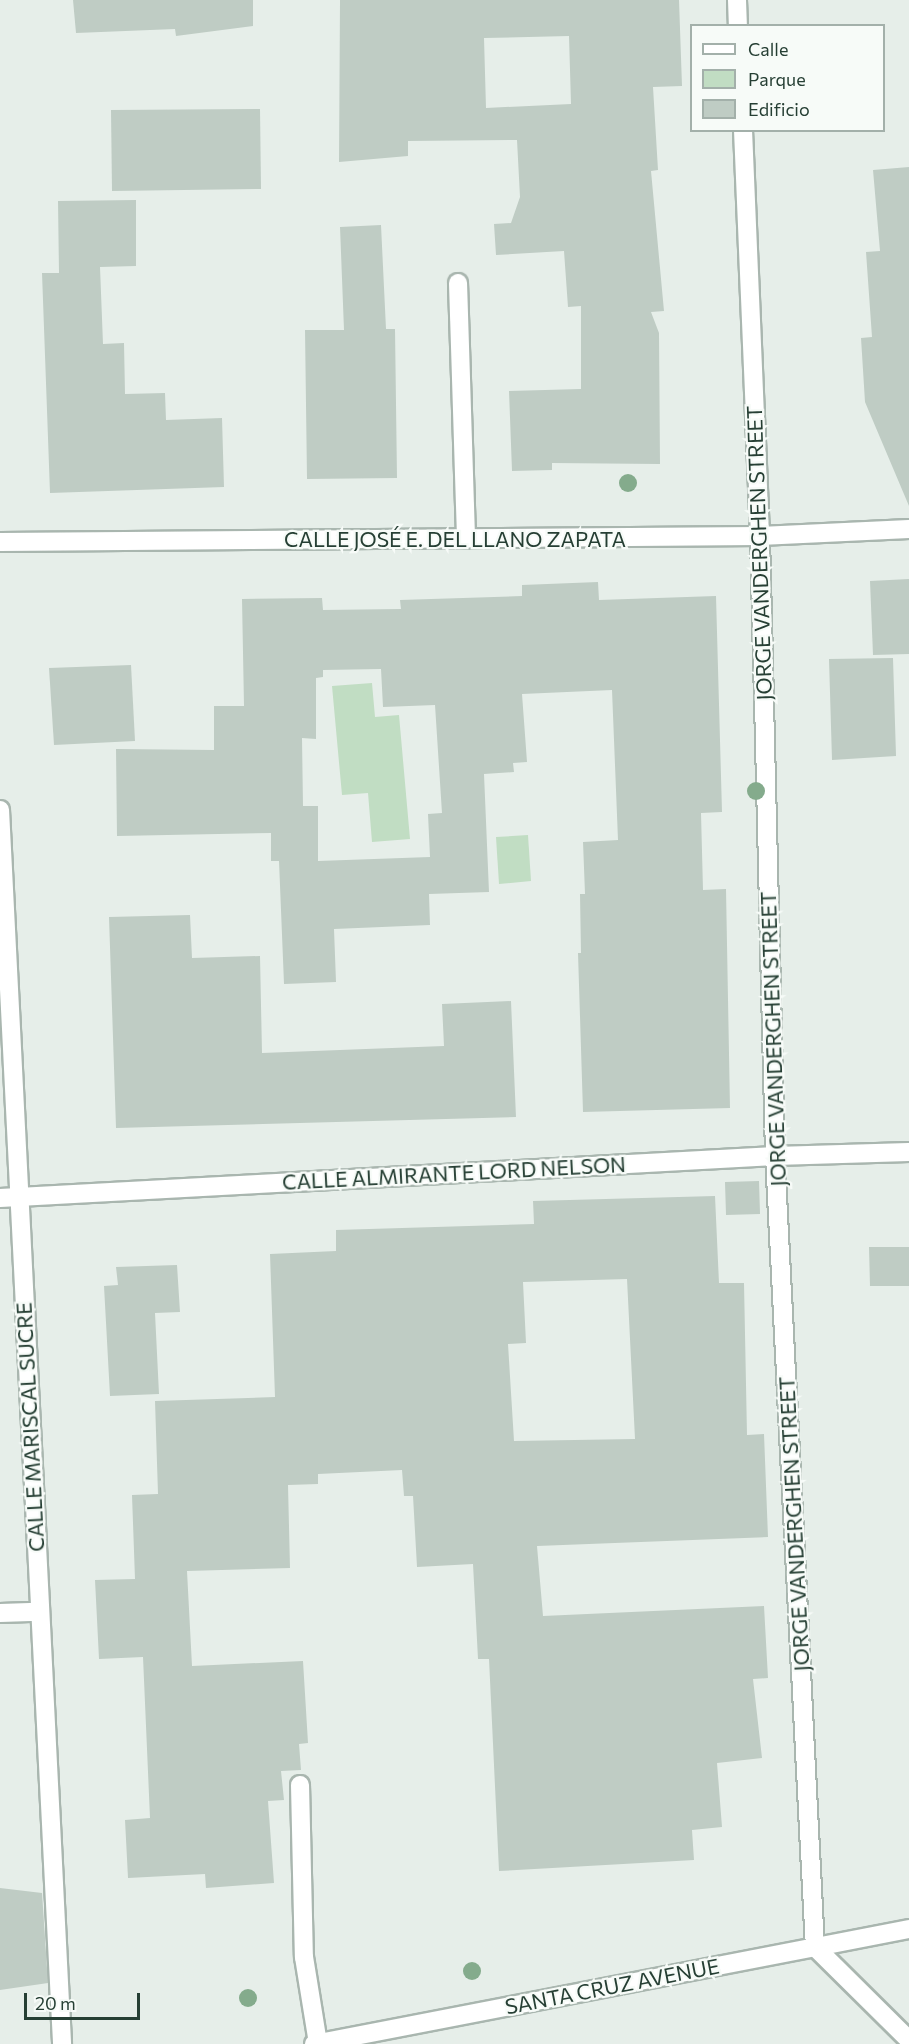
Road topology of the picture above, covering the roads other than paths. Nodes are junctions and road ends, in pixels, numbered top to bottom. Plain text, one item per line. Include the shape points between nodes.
1 (737, 0) edge
2 (738, 24) edge
3 (743, 132) edge
4 (458, 283) dead end
5 (909, 529) edge
6 (760, 536) junction
7 (466, 538) junction
8 (0, 542) edge
9 (0, 810) edge
10 (909, 1152) edge
11 (775, 1156) junction
12 (0, 1198) edge
13 (19, 1198) junction
14 (38, 1612) junction
15 (0, 1613) edge
16 (300, 1785) dead end
17 (909, 1929) edge
18 (816, 1947) junction
19 (909, 2040) edge
20 (62, 2044) edge
21 (316, 2044) edge

1 - 2 street
3 - 6 street, JORGE VANDERGHEN STREET
4 - 7 street
5 - 6 street, CALLE JOSÉ E. DEL LLANO ZAPATA
6 - 7 street, CALLE JOSÉ E. DEL LLANO ZAPATA
6 - 11 street, JORGE VANDERGHEN STREET
7 - 8 street, CALLE JOSÉ E. DEL LLANO ZAPATA
9 - 13 street, CALLE MARISCAL SUCRE
10 - 11 street, CALLE ALMIRANTE LORD NELSON
11 - 13 street, CALLE ALMIRANTE LORD NELSON
11 - 18 street, JORGE VANDERGHEN STREET
12 - 13 street, CALLE ALMIRANTE LORD NELSON
13 - 14 street, CALLE MARISCAL SUCRE
14 - 15 street
14 - 20 street, CALLE MARISCAL SUCRE
16 - 21 street via 304,1957
17 - 18 street, SANTA CRUZ AVENUE
18 - 19 street
18 - 21 street, SANTA CRUZ AVENUE

